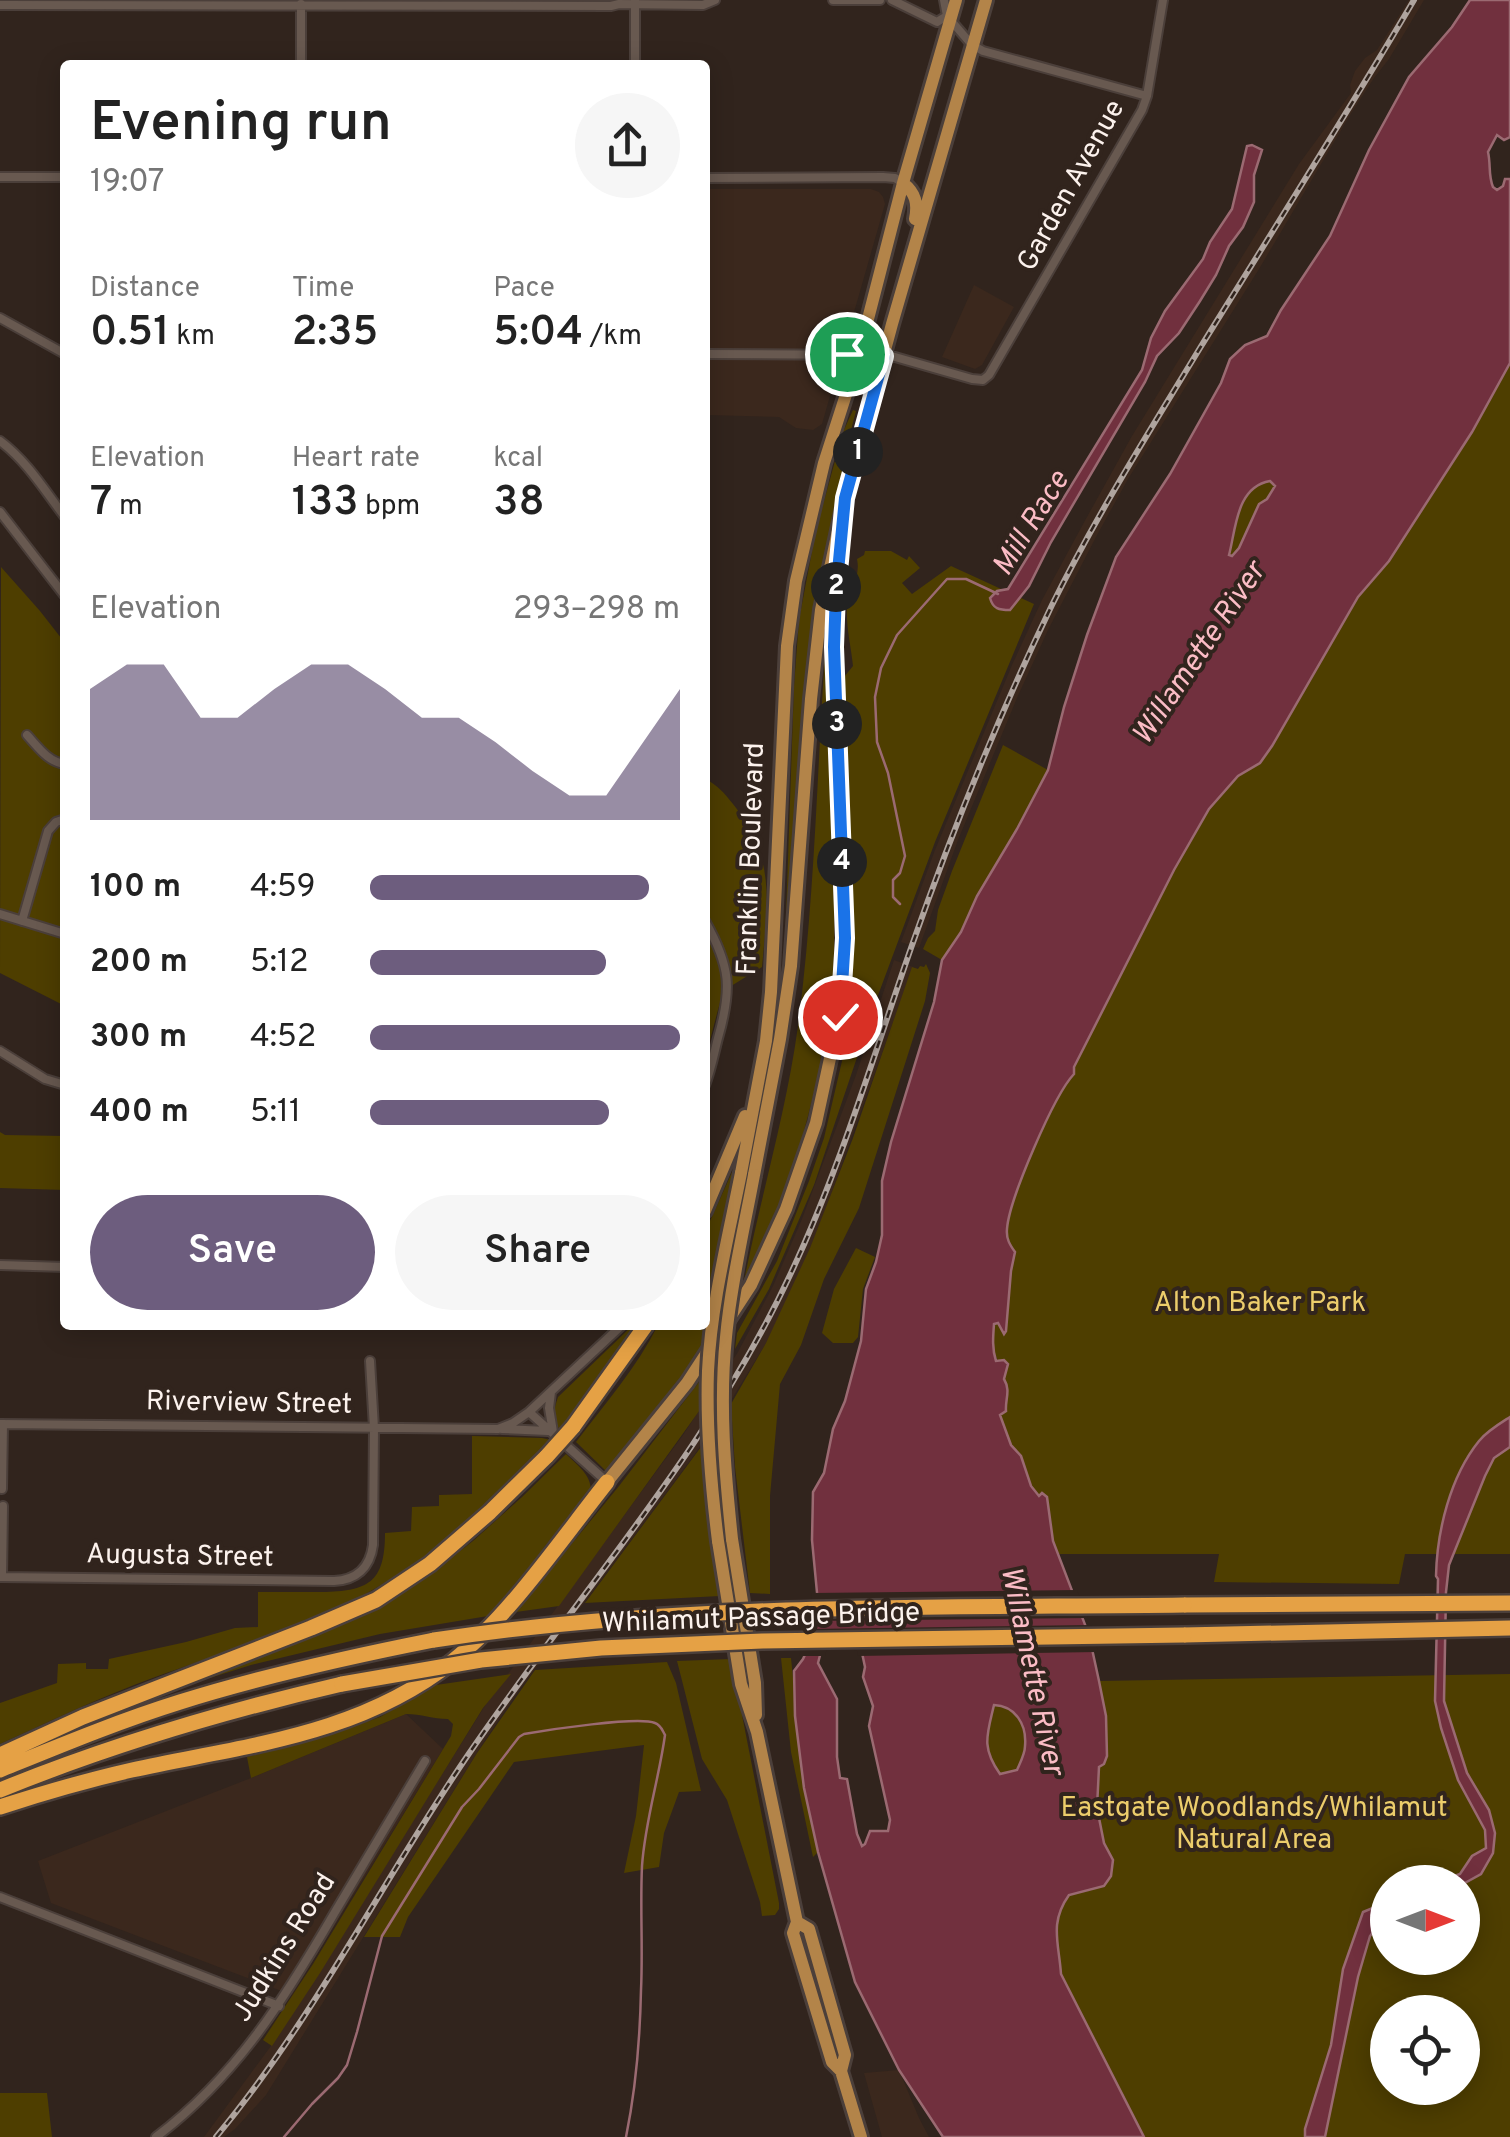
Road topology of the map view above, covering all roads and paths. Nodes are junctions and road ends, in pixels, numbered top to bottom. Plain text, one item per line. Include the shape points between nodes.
1 (715, 0) edge
2 (833, 0) edge
3 (880, 0) edge
4 (892, 0) edge
5 (944, 0) edge
6 (956, 0) edge
7 (986, 0) edge
8 (1163, 0) edge
9 (301, 3) edge
10 (635, 3) edge
11 (0, 5) edge
12 (949, 18) junction
13 (972, 45) junction
14 (301, 60) edge
15 (634, 60) edge
16 (1147, 96) junction
17 (0, 177) edge
18 (60, 177) edge
19 (710, 178) edge
20 (903, 183) junction
21 (0, 318) edge
22 (892, 324) junction
23 (60, 351) edge
24 (710, 354) edge
25 (859, 354) junction
26 (884, 356) junction
27 (0, 442) edge
28 (845, 498) junction
29 (60, 510) edge
30 (0, 512) edge
31 (60, 590) edge
32 (26, 734) dead end
33 (60, 763) edge
34 (60, 821) edge
35 (0, 914) edge
36 (22, 921) junction
37 (60, 932) edge
38 (710, 932) edge
39 (0, 1051) edge
40 (710, 1067) edge
41 (60, 1084) edge
42 (756, 1086) junction
43 (747, 1174) junction
44 (710, 1200) edge
45 (0, 1265) edge
46 (60, 1267) edge
47 (617, 1330) edge
48 (642, 1330) edge
49 (370, 1361) dead end
50 (551, 1391) junction
51 (529, 1412) junction
52 (1, 1424) edge
53 (374, 1428) junction
54 (498, 1428) junction
55 (552, 1432) junction
56 (607, 1482) junction
57 (2, 1490) edge
58 (2, 1506) dead end
59 (1, 1577) edge
60 (1510, 1603) edge
61 (1510, 1628) edge
62 (0, 1756) edge
63 (425, 1761) dead end
64 (0, 1770) edge
65 (0, 1790) edge
66 (0, 1807) edge
67 (0, 1897) edge
68 (279, 2006) junction
69 (156, 2137) edge
70 (861, 2137) edge

1 - 10 street
2 - 3 street
4 - 12 street via 937,22
5 - 12 street
6 - 12 main road, Franklin Boulevard
7 - 13 main road, Franklin Boulevard
8 - 16 street, Garden Avenue
9 - 10 street
9 - 11 street
9 - 14 street
10 - 15 street
12 - 13 street
12 - 20 main road, Franklin Boulevard
13 - 16 street
13 - 22 main road, Franklin Boulevard
16 - 26 street, Garden Avenue via 983,380
17 - 18 street
19 - 20 street
20 - 22 main road via 914,192 917,212
20 - 25 main road, Franklin Boulevard
21 - 23 street
22 - 26 main road, Franklin Boulevard
24 - 25 street
25 - 26 street
25 - 42 main road, Franklin Boulevard via 796,581 787,646 775,941
26 - 28 main road, Franklin Boulevard
27 - 29 street
28 - 43 main road, Franklin Boulevard via 816,648 791,966
28 - 56 main road via 834,647 845,938 840,1017 816,1124 751,1284 687,1383
30 - 31 street
32 - 33 street
34 - 36 street via 48,831
35 - 36 street
36 - 37 street
38 - 40 street via 728,988
39 - 41 street
42 - 43 main road, Franklin Boulevard
42 - 44 main road
43 - 70 main road, Franklin Boulevard, bridge via 716,1302 708,1371 710,1456 740,1684 757,1732 797,1922 793,1933
45 - 46 street
47 - 50 street, Riverview Street
48 - 62 highway, bridge via 547,1456 430,1564 376,1600
49 - 53 street
50 - 51 street, Riverview Street
50 - 55 street
51 - 54 street, Riverview Street
51 - 55 street
52 - 53 street, Riverview Street
52 - 57 street
53 - 54 street, Riverview Street
53 - 59 street, Augusta Street via 373,1546 368,1562 348,1580
54 - 55 street, Riverview Street
55 - 56 street
56 - 66 highway via 475,1642 370,1712
58 - 59 street
60 - 64 highway, Whilamut Passage Bridge, bridge via 798,1610 565,1623 333,1660 177,1702
61 - 65 highway, Whilamut Passage Bridge, bridge via 762,1641 547,1652 247,1706
63 - 68 street, Judkins Road
67 - 68 street
68 - 69 street, Judkins Road via 204,2096

